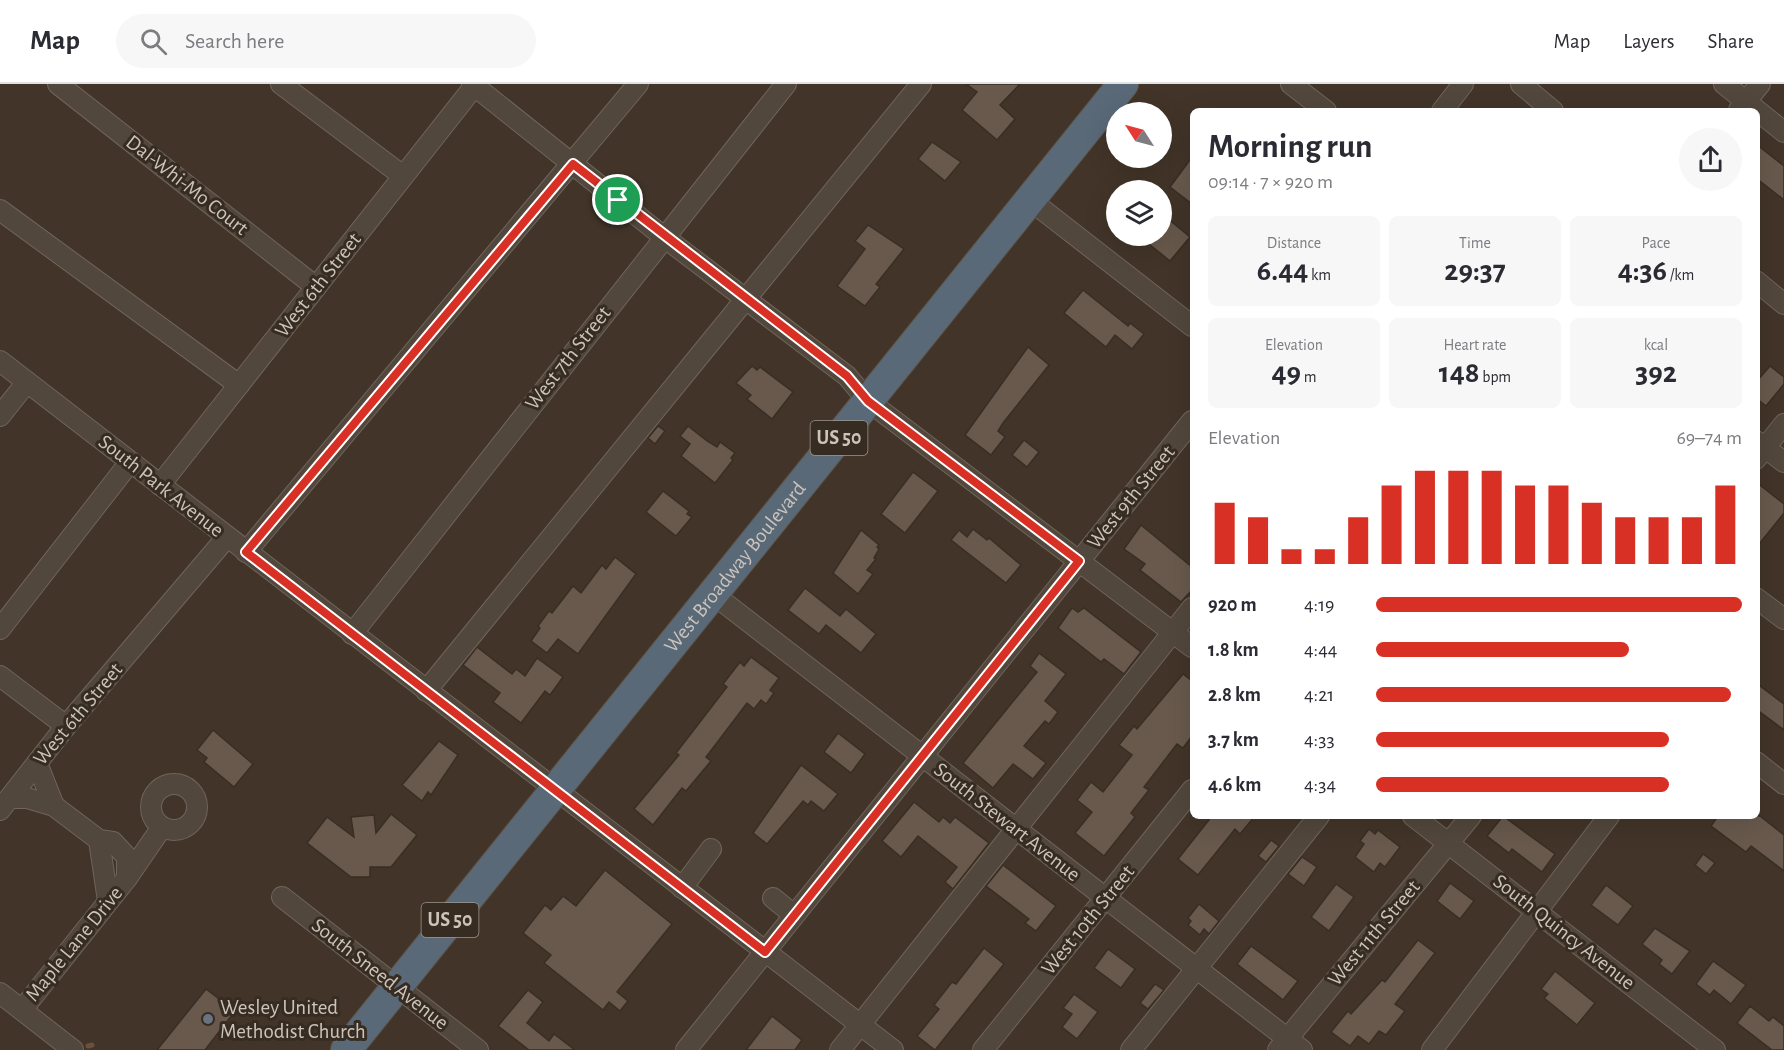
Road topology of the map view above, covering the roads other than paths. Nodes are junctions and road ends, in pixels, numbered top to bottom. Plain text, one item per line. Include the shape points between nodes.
1 (58, 84) edge
2 (281, 84) edge
3 (638, 84) edge
4 (786, 84) edge
5 (921, 84) edge
6 (1123, 84) edge
7 (1291, 84) edge
8 (1463, 84) edge
9 (1521, 84) edge
10 (1724, 84) edge
11 (1760, 84) edge
12 (474, 85) edge
13 (1742, 106) edge
14 (1322, 108) edge
15 (1444, 108) edge
16 (1549, 108) edge
17 (1760, 117) edge
18 (1784, 132) edge
19 (573, 164) junction
20 (403, 176) junction
21 (1030, 200) junction
22 (0, 210) edge
23 (664, 237) junction
24 (1760, 284) edge
25 (316, 287) junction
26 (746, 298) junction
27 (1784, 304) edge
28 (1190, 324) edge
29 (0, 361) edge
30 (27, 382) junction
31 (239, 385) junction
32 (868, 401) junction
33 (0, 416) edge
34 (1190, 423) edge
35 (1784, 424) edge
36 (1760, 448) edge
37 (1760, 450) edge
38 (130, 462) junction
39 (1784, 462) edge
40 (160, 485) junction
41 (227, 537) junction
42 (246, 552) junction
43 (1079, 561) junction
44 (713, 594) junction
45 (1760, 601) edge
46 (1190, 611) edge
47 (1784, 619) edge
48 (0, 629) edge
49 (1173, 632) junction
50 (352, 634) junction
51 (1190, 645) edge
52 (0, 676) edge
53 (426, 691) junction
54 (66, 726) junction
55 (922, 756) junction
56 (37, 763) junction
57 (1760, 765) edge
58 (1784, 784) edge
59 (555, 791) junction
60 (1190, 792) edge
61 (5, 804) edge
62 (54, 806) junction
63 (1317, 819) edge
64 (1417, 819) edge
65 (1469, 819) edge
66 (1607, 819) edge
67 (162, 827) dead end
68 (1015, 828) junction
69 (99, 840) junction
70 (1449, 843) junction
71 (711, 849) dead end
72 (127, 878) junction
73 (682, 888) junction
74 (282, 897) dead end
75 (773, 898) dead end
76 (1105, 898) junction
77 (108, 901) junction
78 (1537, 911) junction
79 (794, 915) junction
80 (765, 952) junction
81 (1197, 968) junction
82 (397, 988) junction
83 (0, 993) edge
84 (22, 1010) junction
85 (860, 1024) junction
86 (1289, 1046) edge
87 (73, 1050) edge
88 (346, 1050) edge
89 (478, 1050) edge
90 (686, 1050) edge
91 (840, 1050) edge
92 (893, 1050) edge
93 (983, 1050) edge
94 (1131, 1050) edge
95 (1432, 1050) edge
96 (1714, 1050) edge

1 - 25 street, Dal-Whi-Mo Court
2 - 20 street
3 - 19 street
4 - 23 street, West 7th Street
5 - 26 street
6 - 21 highway, West Broadway Boulevard / US 50
7 - 14 street
8 - 15 street
9 - 16 street
10 - 13 street
11 - 13 street
12 - 19 street
12 - 20 street, West 6th Street
17 - 18 street
19 - 23 street
19 - 42 street
20 - 25 street, West 6th Street
21 - 28 street
21 - 32 highway, West Broadway Boulevard / US 50
22 - 31 street
23 - 26 street
23 - 50 street, West 7th Street
24 - 27 street
25 - 31 street, West 6th Street
26 - 32 street via 847,376
26 - 53 street
29 - 30 street, South Park Avenue
30 - 33 street
30 - 38 street, South Park Avenue
31 - 40 street, West 6th Street
32 - 43 street
32 - 44 highway, West Broadway Boulevard / US 50
34 - 43 street, West 9th Street
35 - 36 street
37 - 39 street
38 - 40 street, South Park Avenue
38 - 48 street
40 - 41 street, South Park Avenue
41 - 42 street, South Park Avenue
41 - 54 street, West 6th Street
42 - 50 street, South Park Avenue
43 - 49 street
43 - 55 street, West 9th Street
44 - 55 street, South Stewart Avenue
44 - 59 highway, West Broadway Boulevard / US 50
45 - 47 street
46 - 49 street
49 - 51 street
49 - 68 street
50 - 53 street, South Park Avenue
52 - 54 street
53 - 59 street, South Park Avenue
54 - 56 street, West 6th Street
55 - 68 street, South Stewart Avenue
55 - 79 street, West 9th Street
56 - 61 street, West 6th Street
56 - 62 street
57 - 58 street
59 - 73 street, South Park Avenue
59 - 82 highway, West Broadway Boulevard / US 50
60 - 76 street, West 10th Street
61 - 62 street via 27,798
62 - 69 street
63 - 81 street
64 - 70 street, South Quincy Avenue
65 - 70 street, West 11th Street
66 - 78 street
67 - 72 street, Maple Lane Drive
68 - 76 street, South Stewart Avenue
68 - 85 street
69 - 72 street via 113,842 127,857
69 - 77 street
70 - 78 street, South Quincy Avenue
70 - 86 street, West 11th Street
71 - 73 street
72 - 77 street, Maple Lane Drive
73 - 80 street, South Park Avenue
74 - 82 street, South Sneed Avenue
75 - 79 street
76 - 81 street, South Stewart Avenue
76 - 93 street, West 10th Street
77 - 84 street, Maple Lane Drive
78 - 95 street
78 - 96 street, South Quincy Avenue
79 - 80 street, West 9th Street
80 - 85 street, South Park Avenue
80 - 90 street, West 9th Street
81 - 86 street, South Stewart Avenue
81 - 94 street
82 - 88 highway, West Broadway Boulevard / US 50
82 - 89 street, South Sneed Avenue
83 - 84 street
84 - 87 street
85 - 91 street
85 - 92 street, South Park Avenue

